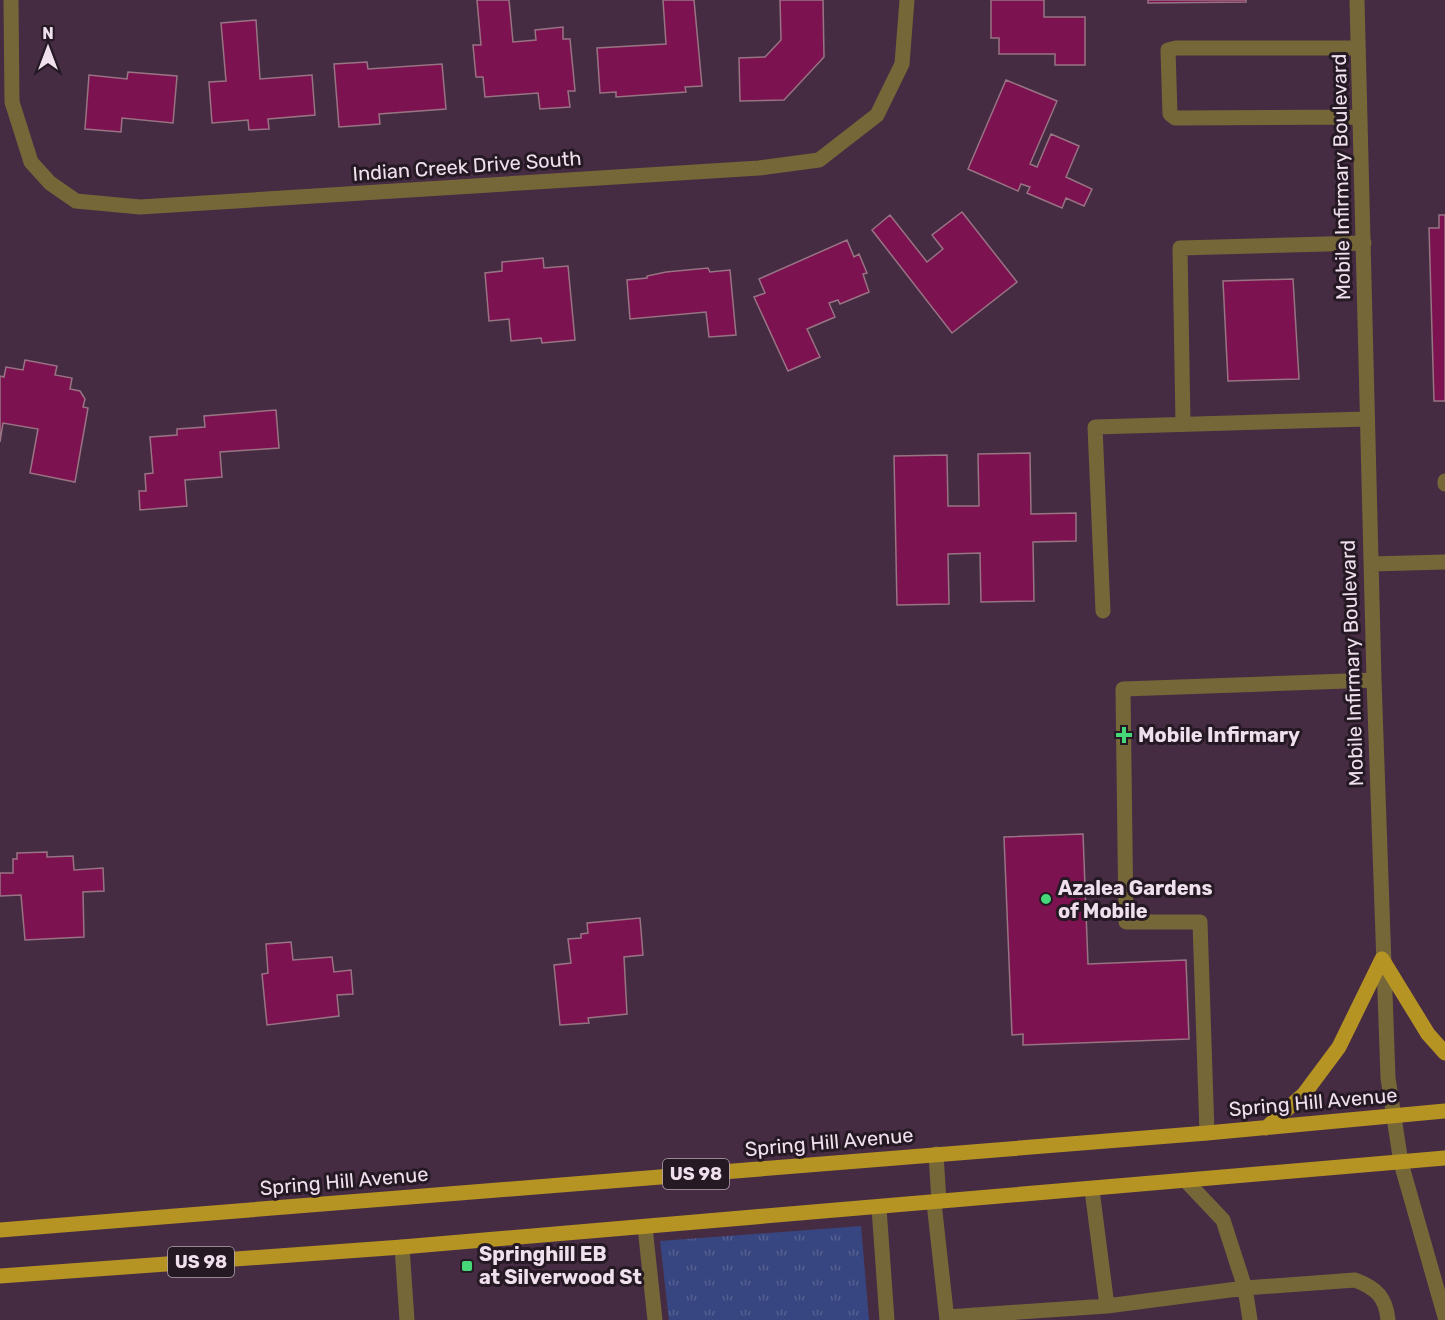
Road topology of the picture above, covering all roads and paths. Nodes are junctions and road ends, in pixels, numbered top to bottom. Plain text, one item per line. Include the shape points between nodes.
1 (11, 0) edge
2 (907, 0) edge
3 (1357, 0) edge
4 (1358, 48) junction
5 (1360, 117) junction
6 (1364, 243) junction
7 (1367, 419) junction
8 (1183, 424) junction
9 (1445, 562) edge
10 (1371, 564) junction
11 (1103, 611) dead end
12 (1374, 680) junction
13 (1382, 959) junction
14 (1445, 1053) edge
15 (1445, 1111) edge
16 (1392, 1116) junction
17 (1266, 1128) junction
18 (1207, 1133) junction
19 (936, 1154) junction
20 (1445, 1158) edge
21 (1401, 1163) junction
22 (1187, 1182) junction
23 (1092, 1190) junction
24 (937, 1203) junction
25 (879, 1208) junction
26 (645, 1227) junction
27 (0, 1230) edge
28 (402, 1247) junction
29 (0, 1276) edge
30 (1245, 1287) junction
31 (1107, 1306) junction
32 (1445, 1317) edge
33 (947, 1318) edge
34 (407, 1320) edge
35 (655, 1320) edge
36 (887, 1320) edge
37 (1250, 1320) edge
38 (1388, 1320) edge

1 - 2 street, Indian Creek Drive South via 12,102 31,162 50,183 76,201 140,207 759,168 819,160 877,115 902,64
3 - 4 street, Mobile Infirmary Boulevard
4 - 5 street, Mobile Infirmary Boulevard
4 - 5 street via 1176,48 1168,50 1167,60 1170,114 1175,118
5 - 6 street, Mobile Infirmary Boulevard
6 - 7 street, Mobile Infirmary Boulevard
6 - 8 street via 1180,248
7 - 8 street
7 - 10 street, Mobile Infirmary Boulevard
8 - 11 street via 1095,427
9 - 10 street
10 - 12 street, Mobile Infirmary Boulevard
12 - 13 street, Mobile Infirmary Boulevard
12 - 18 street via 1123,689 1126,922 1200,922
13 - 14 main road via 1428,1034
13 - 16 street, Mobile Infirmary Boulevard
13 - 17 main road via 1339,1047 1304,1094
15 - 16 main road, Spring Hill Avenue / US 98
16 - 17 main road, Spring Hill Avenue / US 98
16 - 21 street, Mobile Infirmary Boulevard
17 - 18 main road, Spring Hill Avenue / US 98
18 - 19 main road, Spring Hill Avenue / US 98
19 - 24 street
19 - 27 main road, Spring Hill Avenue / US 98
20 - 21 main road, US 98
21 - 22 main road, US 98
21 - 32 street, Mobile Infirmary Boulevard
22 - 23 main road, US 98
22 - 30 street via 1223,1221
23 - 24 main road, US 98
23 - 31 street
24 - 25 main road, US 98
24 - 33 street
25 - 26 main road, US 98
25 - 36 street
26 - 28 main road, US 98
26 - 35 street
28 - 29 main road, US 98
28 - 34 street
30 - 31 street
30 - 37 street
30 - 38 street via 1355,1281 1369,1286 1386,1304
31 - 33 street

